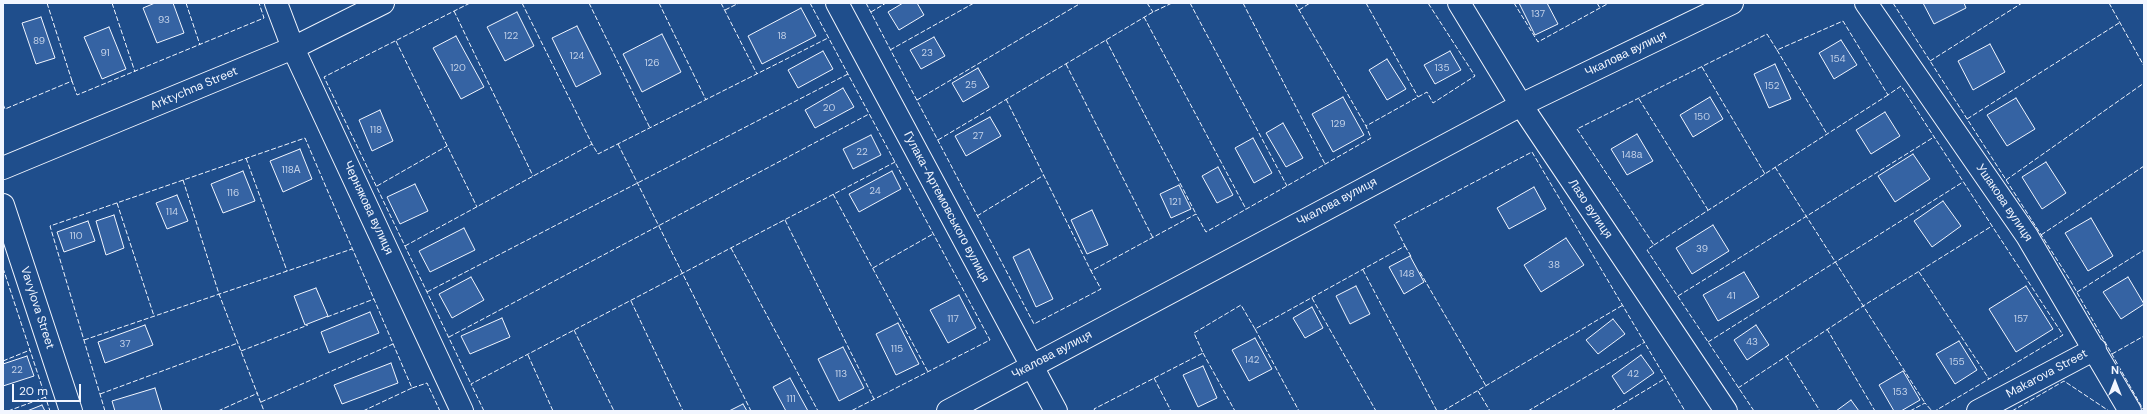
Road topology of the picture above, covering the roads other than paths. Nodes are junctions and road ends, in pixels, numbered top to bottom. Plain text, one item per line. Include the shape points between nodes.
1 (276, 3) edge
2 (382, 3) edge
3 (837, 3) edge
4 (1459, 3) edge
5 (1732, 3) edge
6 (1866, 3) edge
7 (293, 48) junction
8 (1521, 105) junction
9 (3, 168) edge
10 (3, 205) edge
11 (2095, 349) junction
12 (1031, 365) junction
13 (71, 411) edge
14 (462, 411) edge
15 (948, 411) edge
16 (1056, 411) edge
17 (1726, 411) edge
18 (1978, 411) edge
19 (2130, 411) edge

1 - 7 street, Чернякова вулиця
2 - 7 street, Arktychna Street
3 - 12 street, Гулака-Артемовського вулиця
4 - 8 street, Лазо вулиця
5 - 8 street, Чкалова вулиця
6 - 11 street, Ушакова вулиця via 2027,236
7 - 9 street, Arktychna Street
7 - 14 street, Чернякова вулиця
8 - 12 street, Чкалова вулиця
8 - 17 street, Лазо вулиця
10 - 13 street, Vavylova Street
11 - 18 street, Makarova Street
11 - 19 street, Ушакова вулиця
12 - 15 street, Чкалова вулиця
12 - 16 street, Гулака-Артемовського вулиця

